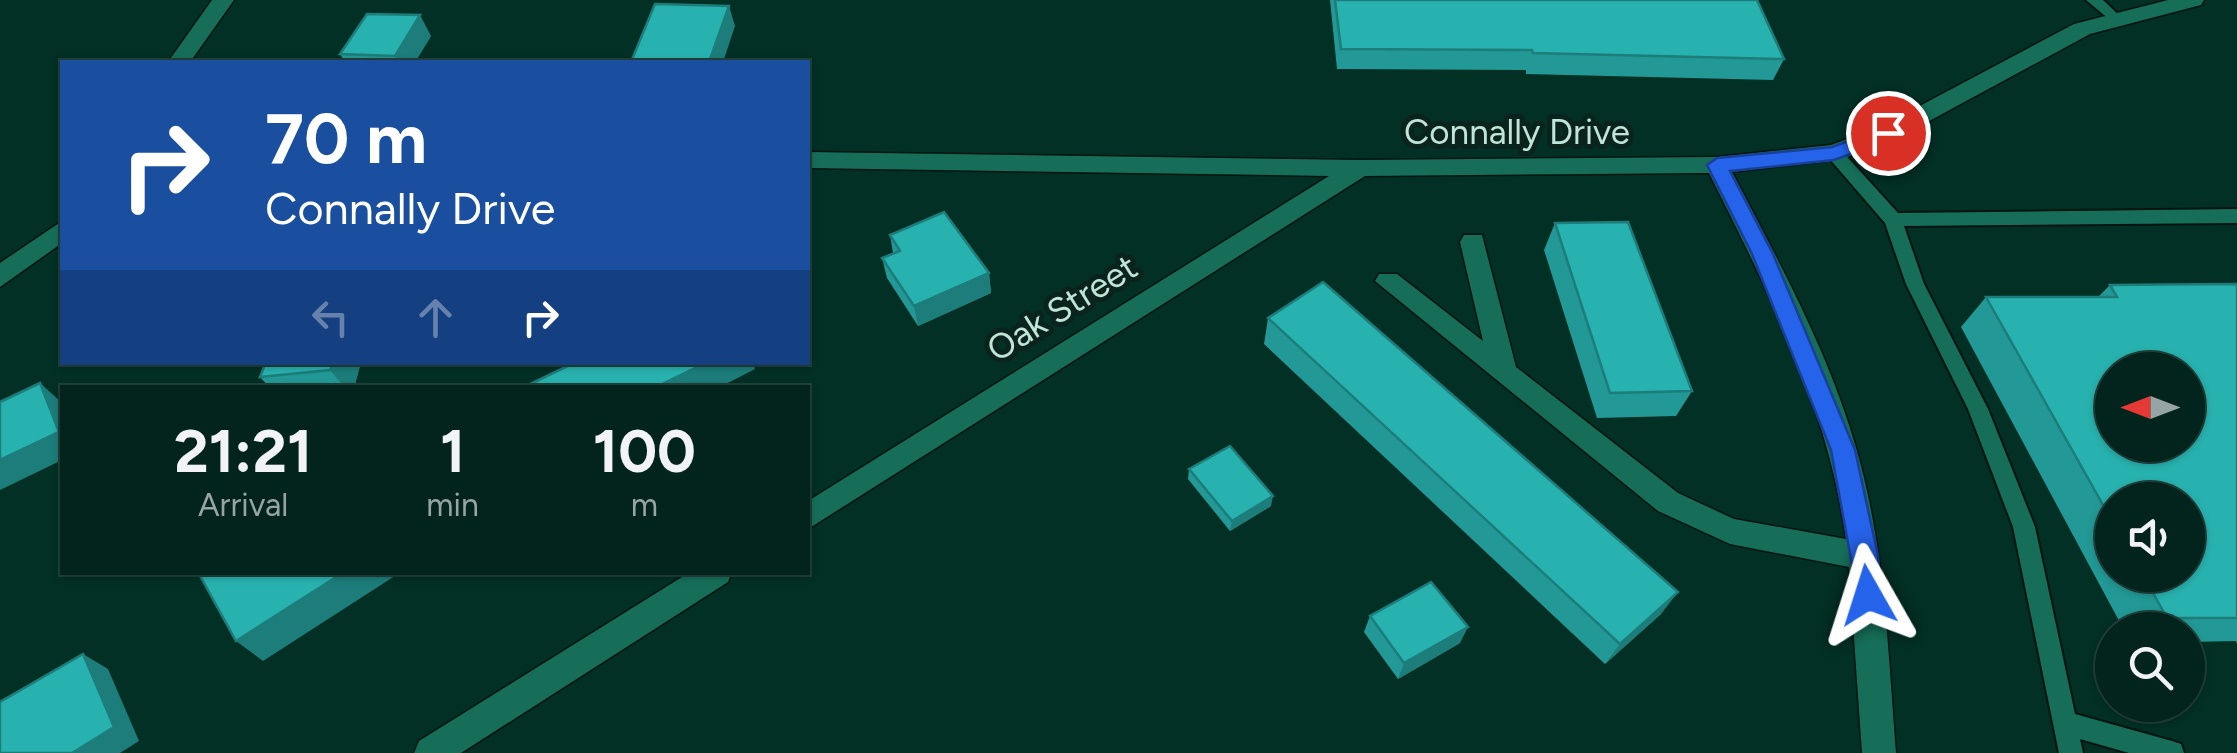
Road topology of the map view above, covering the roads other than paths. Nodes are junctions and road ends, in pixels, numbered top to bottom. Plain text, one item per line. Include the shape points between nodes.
1 (223, 0) edge
2 (2094, 0) edge
3 (2177, 2) edge
4 (2116, 20) junction
5 (180, 60) edge
6 (1834, 154) junction
7 (810, 160) edge
8 (1717, 165) junction
9 (1360, 168) junction
10 (2237, 216) edge
11 (1893, 220) junction
12 (60, 232) edge
13 (1473, 242) dead end
14 (0, 277) edge
15 (1388, 281) dead end
16 (1504, 372) junction
17 (810, 515) edge
18 (1865, 556) junction
19 (712, 575) edge
20 (2067, 724) junction
21 (431, 753) edge
22 (1879, 753) edge
23 (2071, 753) edge
24 (2172, 753) edge

1 - 5 street
2 - 4 lane
3 - 4 street, Connally Drive
4 - 6 street, Connally Drive via 2082,29 1888,133
6 - 8 street, Connally Drive
6 - 11 lane
7 - 9 street, Connally Drive
8 - 9 street, Connally Drive
8 - 18 street via 1836,432
9 - 17 street, Oak Street
10 - 11 lane
11 - 20 lane via 2024,527
12 - 14 street
13 - 16 street
15 - 16 street
16 - 18 street via 1668,502 1730,531
18 - 22 street
19 - 21 street
20 - 23 lane
20 - 24 lane

